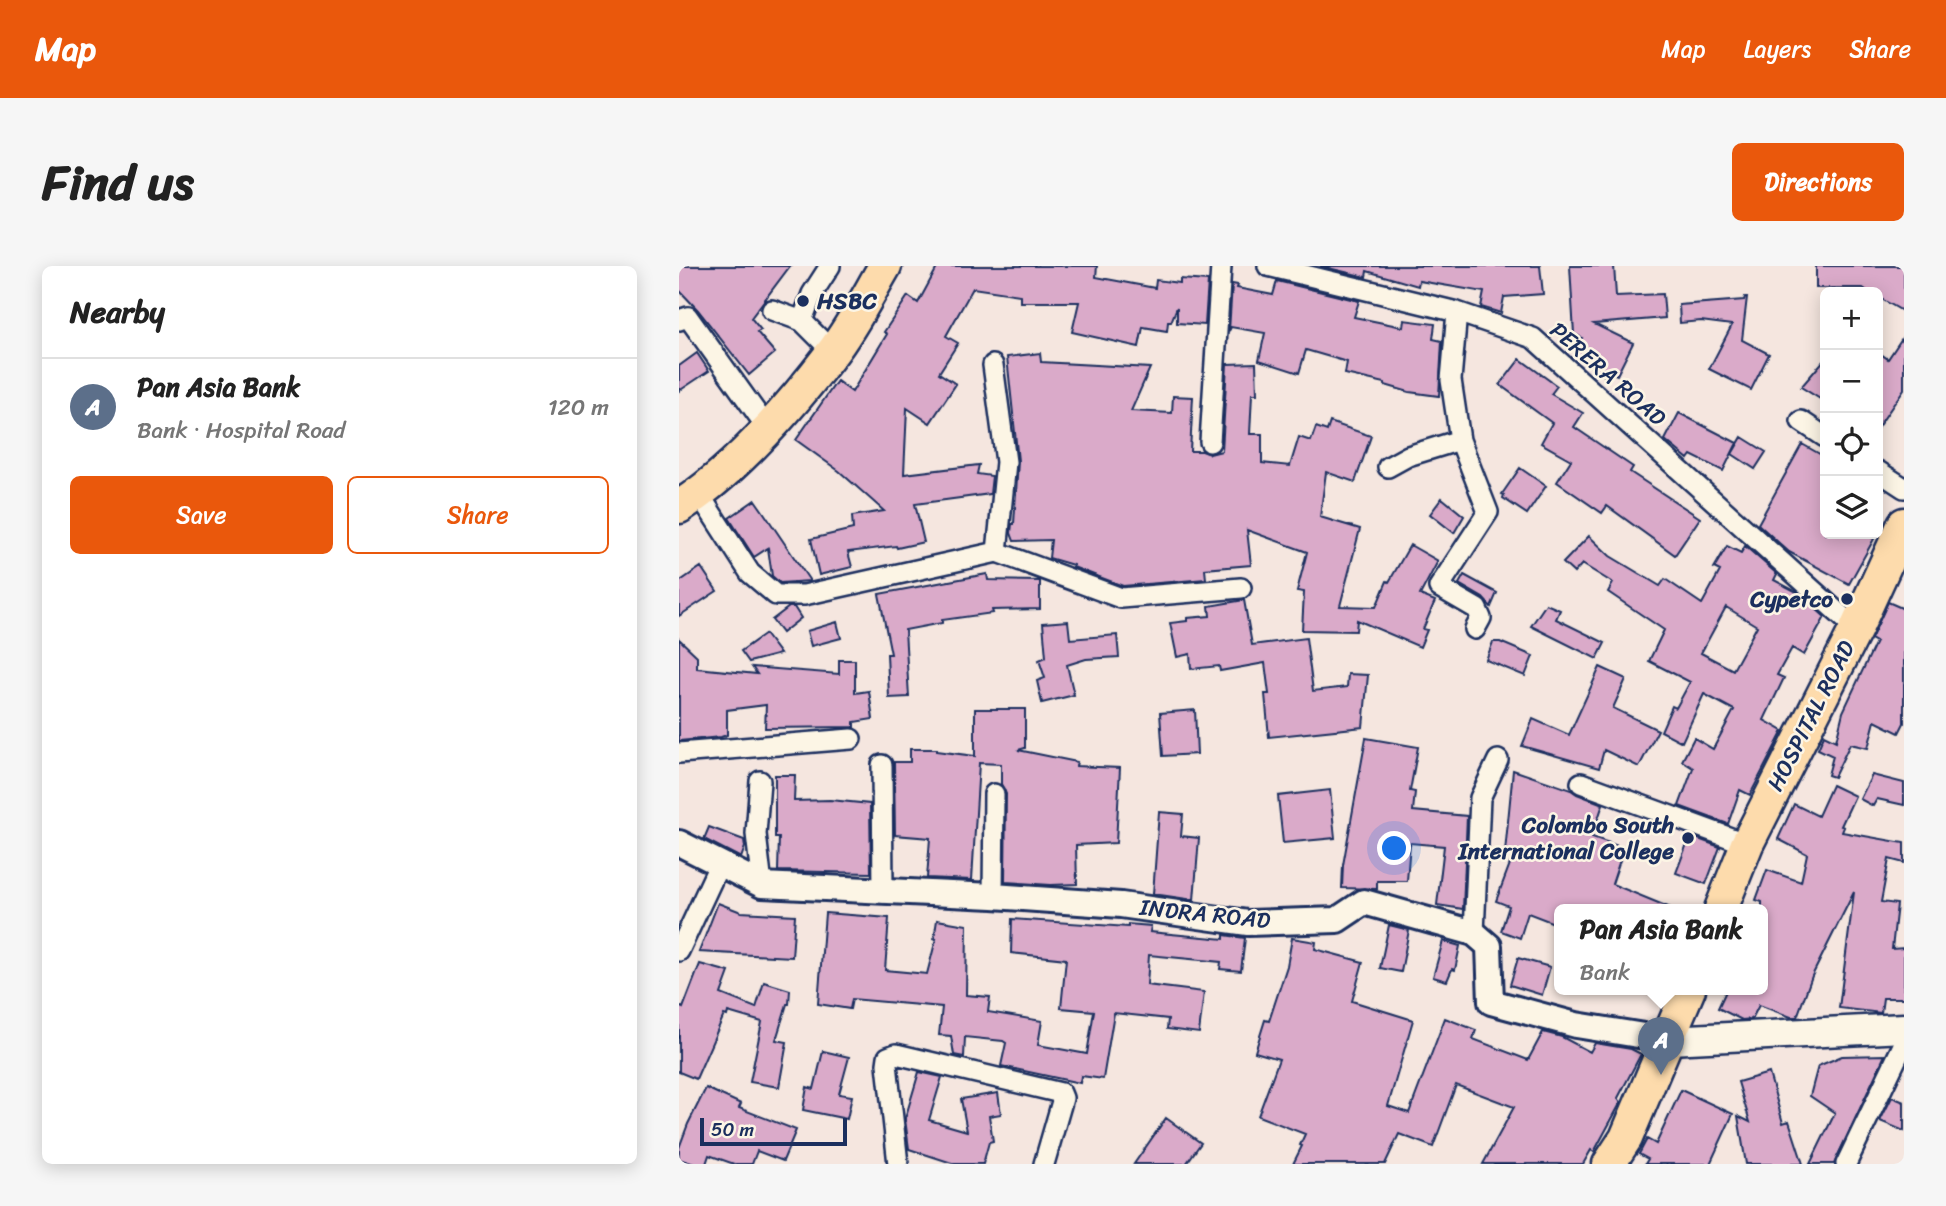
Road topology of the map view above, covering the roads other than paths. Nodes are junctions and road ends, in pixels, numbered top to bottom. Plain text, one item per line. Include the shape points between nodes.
1 (831, 266) edge
2 (885, 266) edge
3 (1221, 266) edge
4 (1268, 266) edge
5 (772, 310) dead end
6 (1457, 312) junction
7 (679, 320) edge
8 (802, 321) junction
9 (833, 352) junction
10 (993, 365) dead end
11 (1801, 421) dead end
12 (768, 429) junction
13 (1820, 434) edge
14 (1460, 440) junction
15 (1210, 442) dead end
16 (1388, 467) dead end
17 (1883, 474) edge
18 (1904, 488) edge
19 (689, 500) edge
20 (1904, 524) edge
21 (996, 552) junction
22 (1241, 588) dead end
23 (1475, 629) dead end
24 (1856, 629) junction
25 (851, 739) dead end
26 (679, 753) edge
27 (1498, 760) dead end
28 (882, 765) dead end
29 (760, 781) dead end
30 (1581, 783) dead end
31 (994, 794) dead end
32 (679, 843) edge
33 (1747, 844) junction
34 (719, 865) junction
35 (762, 885) junction
36 (883, 892) junction
37 (993, 896) junction
38 (1723, 904) edge
39 (1474, 933) junction
40 (679, 951) edge
41 (1687, 995) edge
42 (1904, 1028) edge
43 (1669, 1040) junction
44 (1904, 1043) edge
45 (898, 1164) edge
46 (1044, 1164) edge
47 (1609, 1164) edge
48 (1846, 1164) edge

1 - 8 street via 812,294
2 - 9 main road
3 - 15 street
4 - 6 street, PERERA ROAD
5 - 8 street
6 - 14 street via 1451,380
6 - 24 street, PERERA ROAD via 1533,338
7 - 12 street via 688,317
8 - 9 street
9 - 12 main road
10 - 21 street via 1006,462
11 - 13 street
12 - 19 main road
14 - 16 street
14 - 23 street via 1488,512 1439,587 1477,610 1481,618
17 - 18 street
19 - 21 street via 750,573 776,595 804,594
20 - 24 main road, HOSPITAL ROAD
21 - 22 street via 1121,598
24 - 33 main road, HOSPITAL ROAD
25 - 26 street
27 - 39 street via 1480,798
28 - 36 street
29 - 35 street via 757,834
30 - 33 street
31 - 37 street
32 - 34 street, INDRA ROAD
33 - 38 main road, HOSPITAL ROAD
34 - 35 street, INDRA ROAD
34 - 40 street
35 - 36 street, INDRA ROAD
36 - 37 street, INDRA ROAD
37 - 39 street, INDRA ROAD via 1121,905 1248,923 1337,920 1364,902
39 - 43 street via 1489,946 1491,1002 1576,1025
41 - 43 main road
42 - 43 main road
43 - 47 main road via 1626,1138
44 - 48 street
45 - 46 street via 887,1064 888,1057 896,1054 1061,1093

